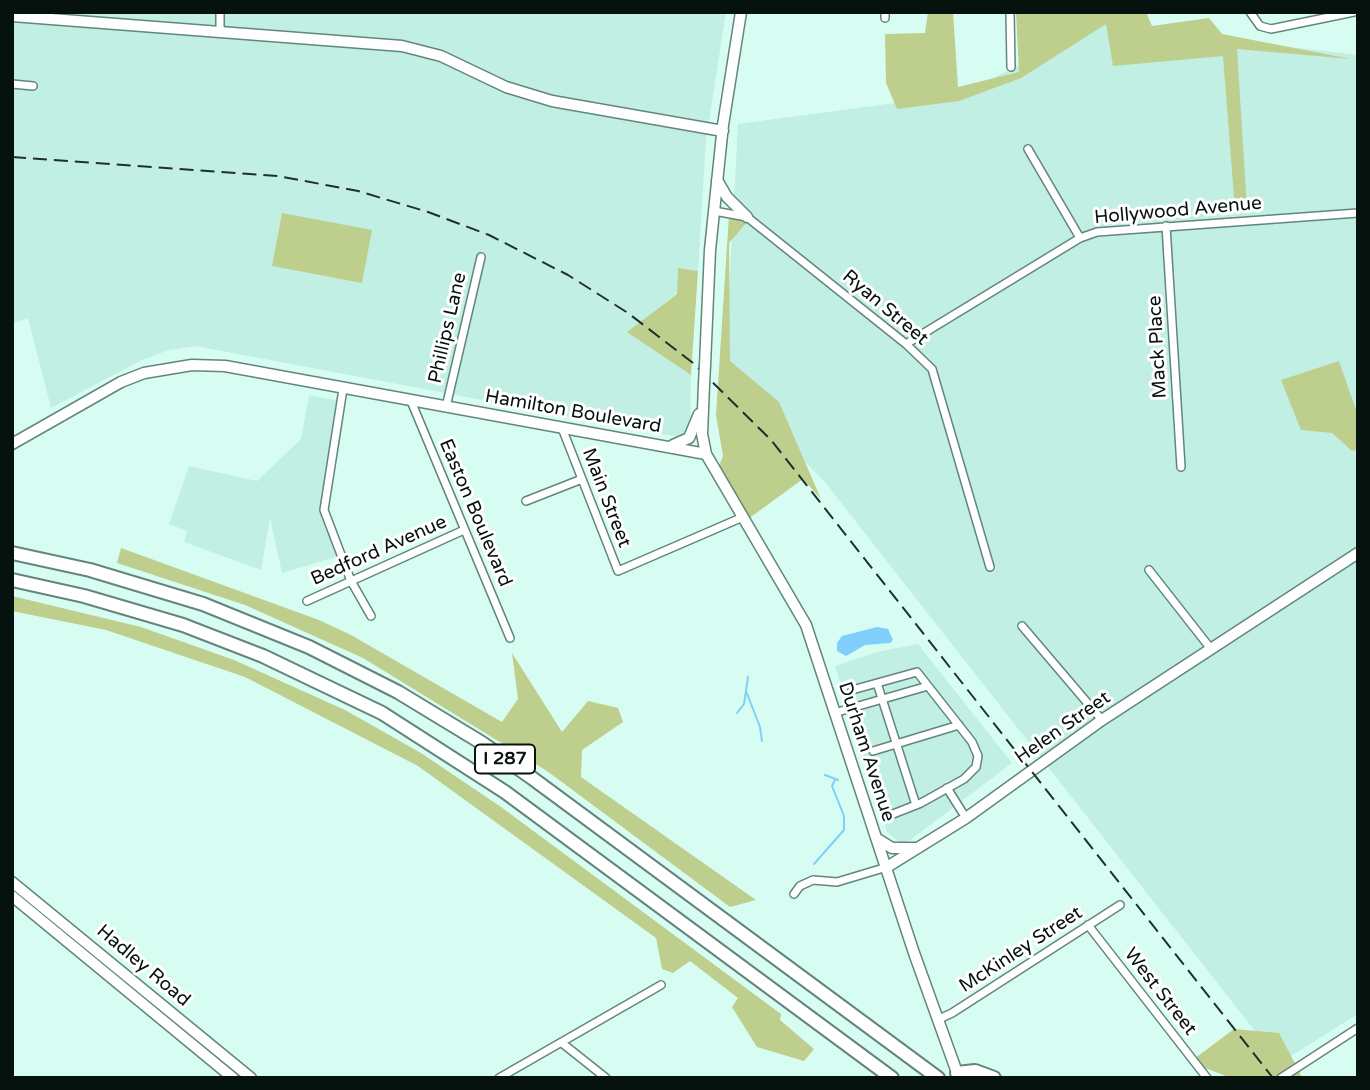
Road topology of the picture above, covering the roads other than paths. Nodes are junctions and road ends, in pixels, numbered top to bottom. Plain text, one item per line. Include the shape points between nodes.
1 (220, 12) edge
2 (741, 12) edge
3 (1010, 12) edge
4 (1250, 12) edge
5 (1354, 12) edge
6 (12, 16) edge
7 (220, 32) junction
8 (1011, 67) dead end
9 (12, 84) edge
10 (33, 86) dead end
11 (723, 131) junction
12 (1028, 149) dead end
13 (718, 180) junction
14 (714, 211) junction
15 (1358, 213) edge
16 (747, 218) junction
17 (1166, 226) junction
18 (1080, 238) junction
19 (481, 257) dead end
20 (906, 344) junction
21 (343, 389) junction
22 (703, 400) junction
23 (411, 401) junction
24 (446, 407) junction
25 (562, 428) junction
26 (12, 444) edge
27 (667, 447) junction
28 (706, 454) junction
29 (1181, 467) dead end
30 (582, 479) junction
31 (526, 502) dead end
32 (743, 517) junction
33 (464, 530) junction
34 (12, 553) edge
35 (1358, 553) edge
36 (990, 567) dead end
37 (1149, 570) dead end
38 (12, 580) edge
39 (351, 581) junction
40 (307, 601) dead end
41 (371, 616) dead end
42 (1022, 626) dead end
43 (510, 638) dead end
44 (1211, 649) junction
45 (877, 683) junction
46 (928, 686) junction
47 (852, 690) dead end
48 (882, 699) junction
49 (834, 713) junction
50 (1102, 720) junction
51 (959, 725) junction
52 (896, 744) junction
53 (873, 751) dead end
54 (947, 788) junction
55 (916, 805) junction
56 (894, 814) dead end
57 (966, 818) junction
58 (876, 837) junction
59 (918, 848) junction
60 (887, 867) junction
61 (12, 882) edge
62 (23, 890) junction
63 (794, 894) dead end
64 (14, 897) edge
65 (1120, 905) dead end
66 (1088, 925) junction
67 (661, 985) dead end
68 (937, 1020) junction
69 (1358, 1028) edge
70 (562, 1043) junction
71 (958, 1076) edge
72 (233, 1078) edge
73 (251, 1078) edge
74 (499, 1078) edge
75 (606, 1078) edge
76 (892, 1078) edge
77 (938, 1078) edge
78 (994, 1078) edge
79 (1207, 1078) edge
80 (1281, 1078) edge

1 - 7 street
2 - 11 street
3 - 8 street
4 - 5 street via 1260,26 1271,29
6 - 7 street
7 - 11 street via 402,46 441,56 506,87 552,102
9 - 10 street
11 - 13 street
12 - 18 street
13 - 14 street
13 - 16 street
14 - 16 street, Ryan Street
14 - 22 street, bridge
15 - 17 street, Hollywood Avenue
16 - 20 street, Ryan Street
17 - 18 street, Hollywood Avenue via 1097,232
17 - 29 street, Mack Place
18 - 20 street, Hollywood Avenue
19 - 24 street, Phillips Lane
20 - 36 street, Ryan Street via 932,369 940,387
21 - 23 street, Hamilton Boulevard
21 - 26 street, Hamilton Boulevard via 225,366 165,369 121,382
21 - 39 street via 324,510
22 - 27 street via 689,438
22 - 28 street
23 - 24 street, Hamilton Boulevard
23 - 33 street, Easton Boulevard
24 - 25 street, Hamilton Boulevard
25 - 27 street, Hamilton Boulevard
25 - 30 street, Main Street
27 - 28 street, Hamilton Boulevard
28 - 32 street, Durham Avenue
30 - 31 street
30 - 32 street, Main Street via 618,571
32 - 49 street, Durham Avenue via 806,625
33 - 39 street, Bedford Avenue
33 - 43 street, Easton Boulevard
34 - 77 highway, I 287 via 102,573 203,604 309,647 398,692 541,785
35 - 44 street, Helen Street
37 - 44 street
38 - 76 highway, I 287 via 183,625 295,670 382,713 505,792
39 - 40 street, Bedford Avenue
39 - 41 street
42 - 50 street
44 - 50 street, Helen Street
45 - 46 street via 917,672
45 - 47 street
45 - 48 street
46 - 48 street
46 - 51 street
48 - 49 street
48 - 52 street
49 - 58 street, Durham Avenue
50 - 57 street, Helen Street
51 - 52 street
51 - 54 street via 972,742 977,762 972,773
52 - 53 street
52 - 55 street
54 - 55 street
54 - 57 street
55 - 56 street
57 - 59 street, Helen Street
58 - 59 street via 893,849
58 - 60 street, Durham Avenue
59 - 60 street, Helen Street
60 - 63 street via 837,882 813,880
60 - 68 street, Durham Avenue
61 - 62 street, Hadley Road
62 - 64 street
62 - 73 street, Hadley Road
64 - 72 street, Hadley Road
65 - 66 street, McKinley Street
66 - 68 street, McKinley Street
66 - 79 street, West Street
67 - 70 street
68 - 71 street, Durham Avenue
69 - 80 street
70 - 74 street
70 - 75 street
71 - 78 highway via 975,1071

